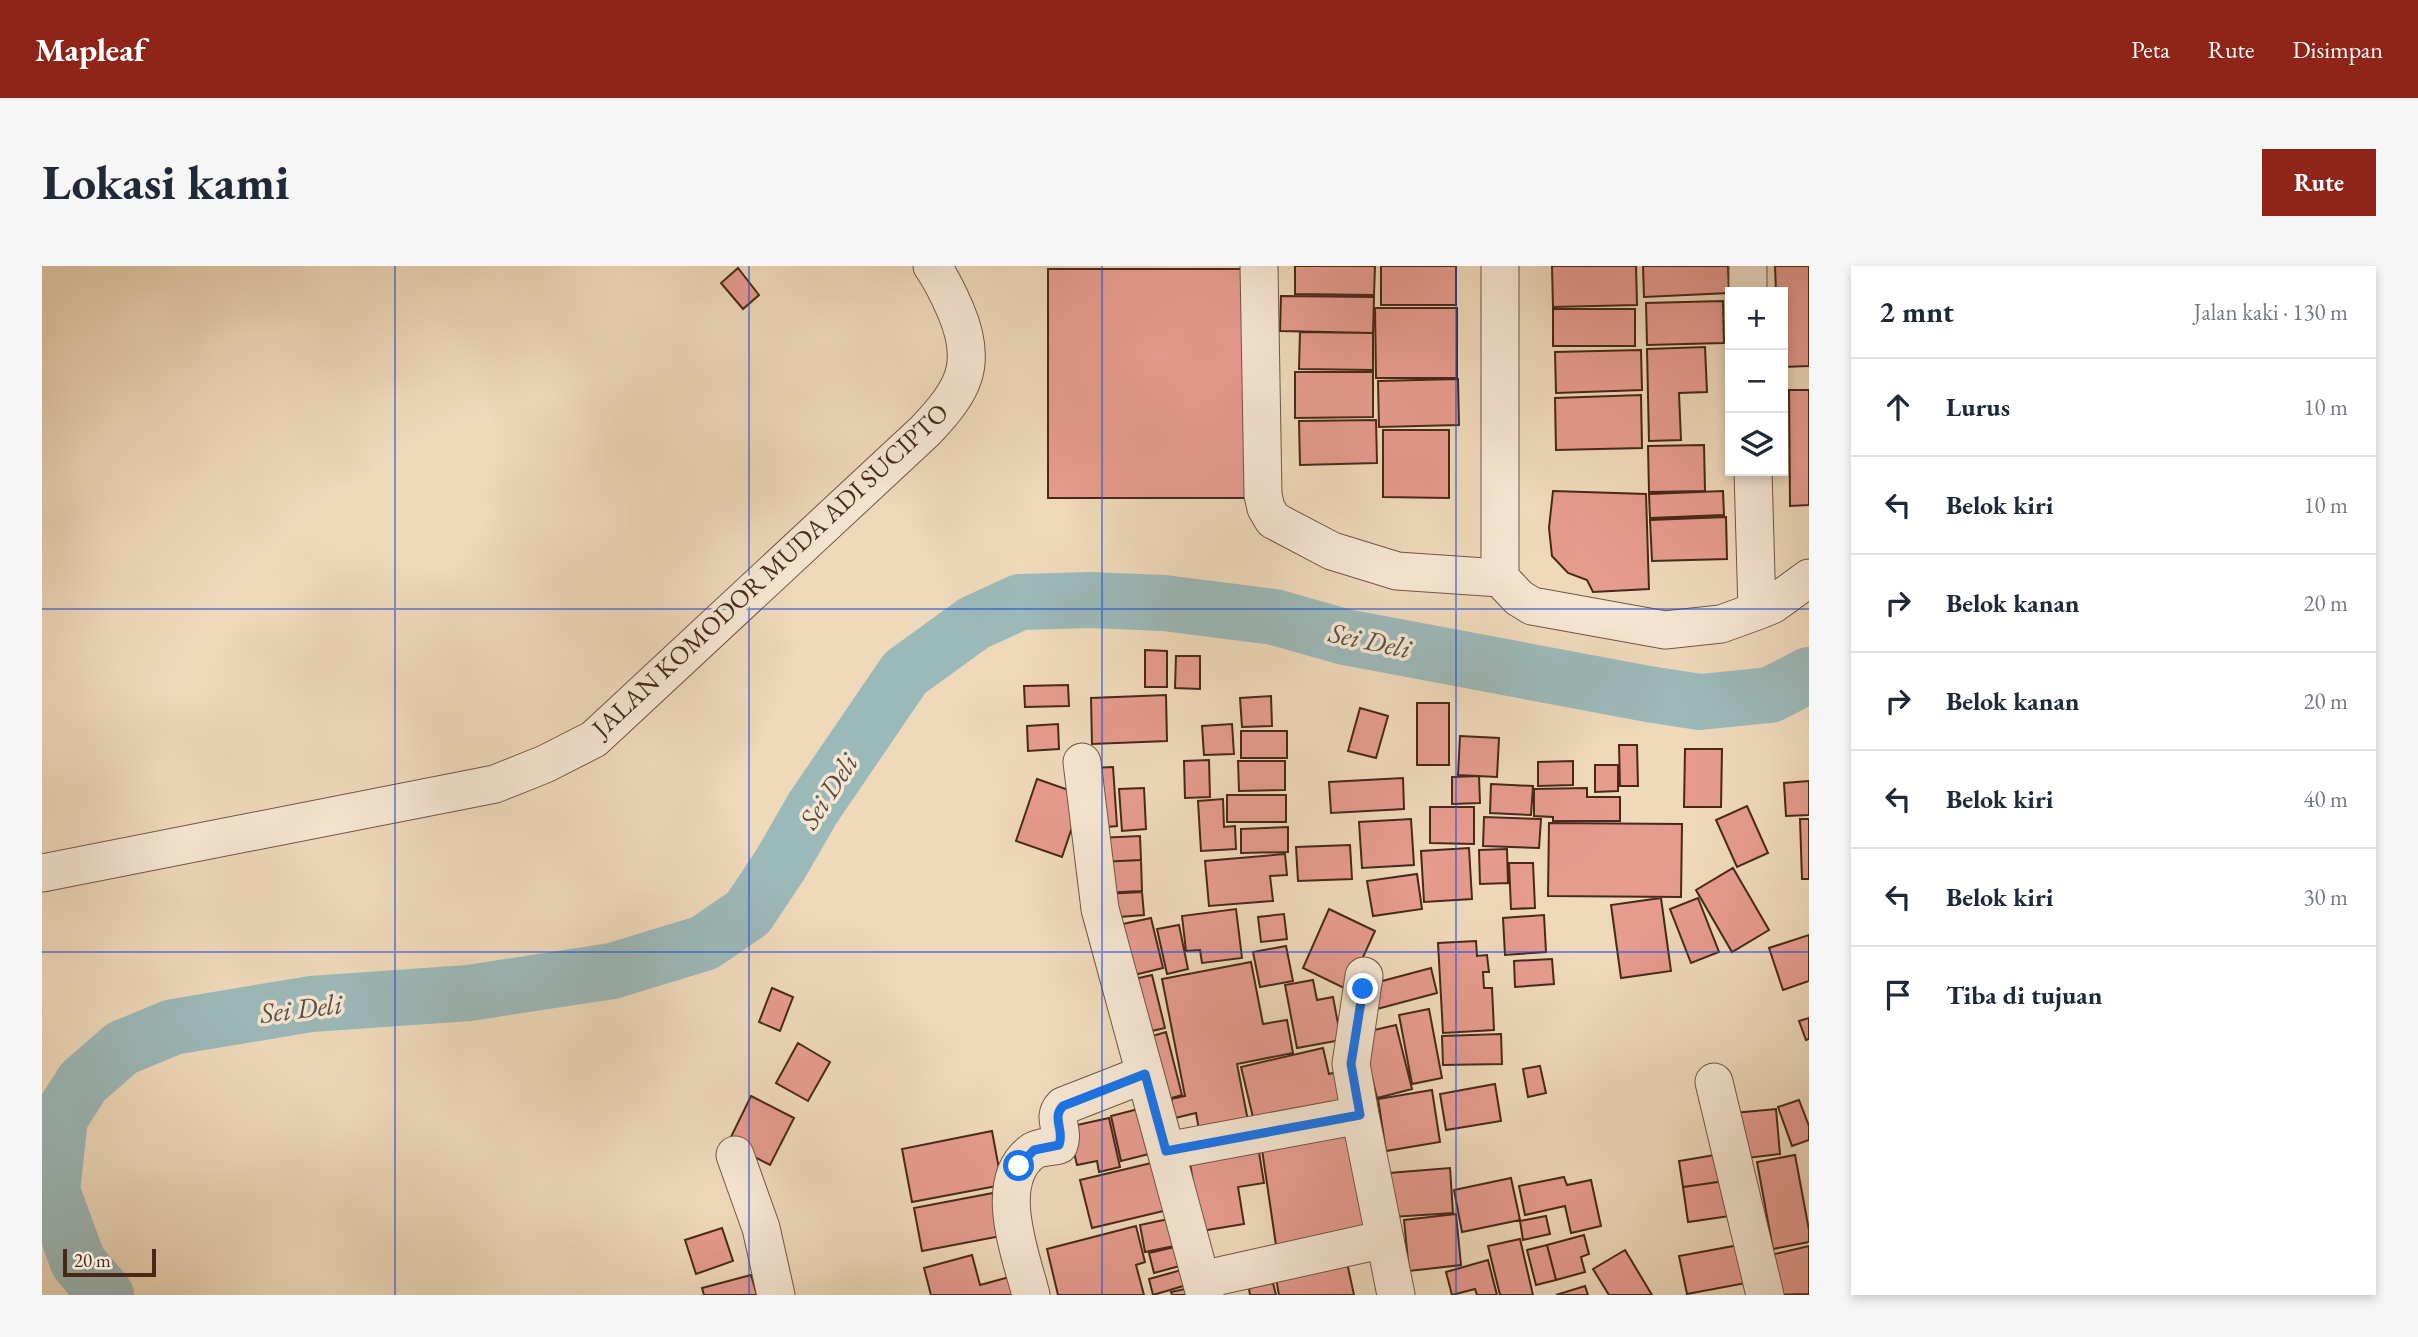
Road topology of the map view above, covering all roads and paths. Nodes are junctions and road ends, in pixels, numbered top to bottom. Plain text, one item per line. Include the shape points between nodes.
1 (932, 266) edge
2 (1259, 266) edge
3 (1500, 266) edge
4 (1748, 266) edge
5 (1748, 287) edge
6 (1753, 476) edge
7 (1500, 578) junction
8 (1809, 578) edge
9 (1757, 611) junction
10 (1082, 762) dead end
11 (42, 873) edge
12 (1363, 976) dead end
13 (1145, 1074) junction
14 (1714, 1082) dead end
15 (1360, 1115) junction
16 (1166, 1151) junction
17 (735, 1155) dead end
18 (1385, 1239) junction
19 (1203, 1287) edge
20 (776, 1295) edge
21 (1031, 1295) edge
22 (1396, 1295) edge
23 (1765, 1295) edge

1 - 11 street, JALAN KOMODOR MUDA ADI SUCIPTO via 943,280 965,332 964,378 948,407 594,739 495,784
2 - 7 street via 1263,495 1273,520 1332,551 1397,571
3 - 7 street
4 - 5 street
6 - 9 street
7 - 9 street via 1532,606 1665,630 1721,624
8 - 9 street
10 - 13 street via 1100,909
12 - 15 street via 1351,1064
13 - 16 street
13 - 21 street via 1063,1106 1057,1117 1062,1136 1059,1145 1034,1150 1019,1166 1011,1185 1012,1214
14 - 23 street
15 - 16 street
15 - 18 street
16 - 19 street
17 - 20 street via 761,1228
18 - 19 street
18 - 22 street

